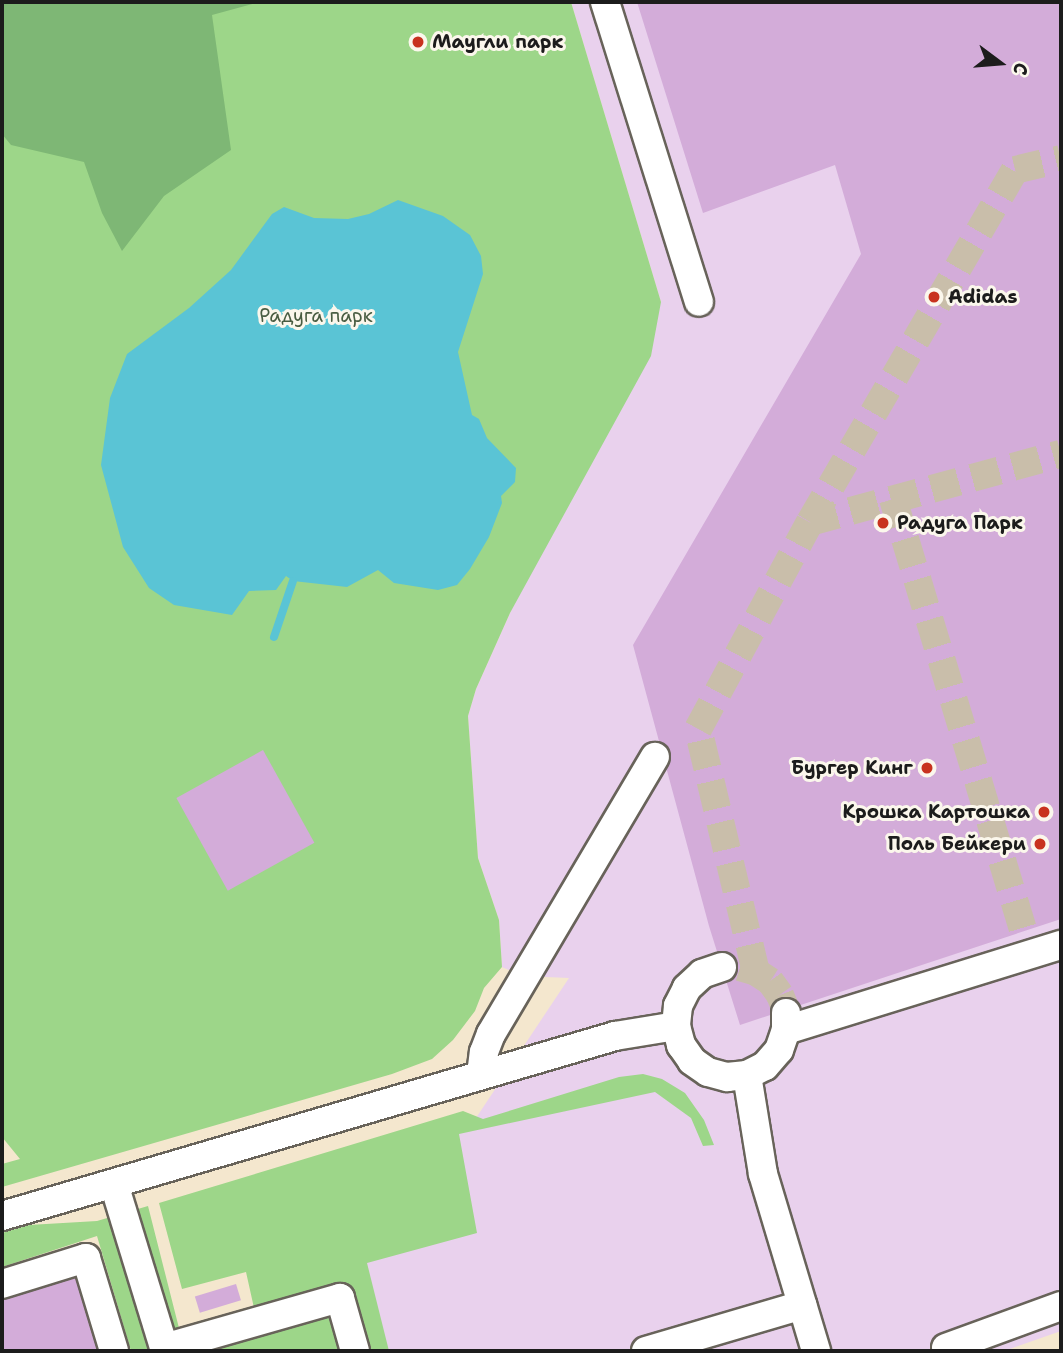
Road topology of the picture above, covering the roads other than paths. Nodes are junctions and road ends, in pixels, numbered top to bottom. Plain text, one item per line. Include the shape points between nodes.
1 (606, 2) edge
2 (699, 302) dead end
3 (655, 757) dead end
4 (1061, 944) edge
5 (722, 967) dead end
6 (676, 1026) junction
7 (481, 1075) junction
8 (747, 1075) junction
9 (114, 1184) junction
10 (2, 1216) edge
11 (2, 1284) edge
12 (802, 1305) junction
13 (1061, 1306) edge
14 (946, 1348) dead end
15 (164, 1350) edge
16 (114, 1351) edge
17 (355, 1351) edge
18 (646, 1351) edge
19 (816, 1351) edge

1 - 2 street
3 - 7 street via 491,1034
4 - 8 street via 786,1020 779,1050 765,1066
5 - 6 street via 702,974 687,988 678,1006
6 - 7 street via 614,1036
6 - 8 street via 692,1062 727,1077
7 - 9 street
8 - 12 street via 763,1174
9 - 10 street
9 - 15 street
11 - 16 street via 86,1258
12 - 18 street
12 - 19 street
13 - 14 street
15 - 17 street via 341,1298

